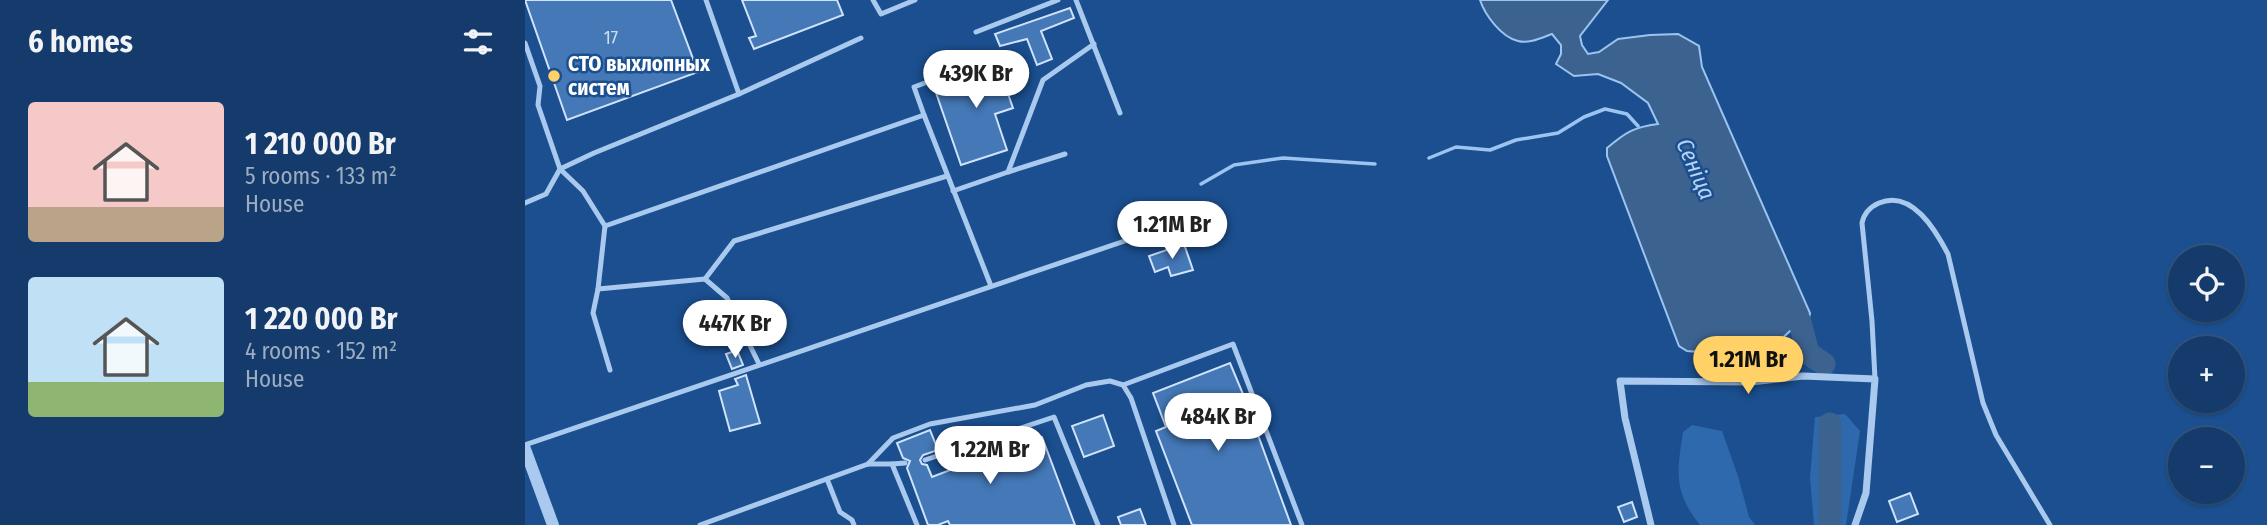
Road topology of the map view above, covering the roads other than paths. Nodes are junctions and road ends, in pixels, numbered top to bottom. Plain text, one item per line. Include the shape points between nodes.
1 (706, 0) edge
2 (873, 0) edge
3 (915, 0) edge
4 (1058, 0) edge
5 (1076, 0) edge
6 (976, 32) dead end
7 (862, 38) dead end
8 (525, 43) edge
9 (1094, 44) junction
10 (941, 77) dead end
11 (739, 94) junction
12 (1121, 113) dead end
13 (924, 115) junction
14 (1065, 154) dead end
15 (560, 169) junction
16 (1008, 172) junction
17 (947, 176) junction
18 (953, 191) junction
19 (525, 203) edge
20 (605, 226) junction
21 (1154, 231) dead end
22 (705, 279) junction
23 (991, 286) junction
24 (598, 289) junction
25 (759, 364) junction
26 (610, 370) dead end
27 (1875, 379) junction
28 (1123, 385) junction
29 (525, 447) edge
30 (925, 460) dead end
31 (905, 463) dead end
32 (869, 464) junction
33 (892, 464) junction
34 (827, 479) junction
35 (553, 525) edge
36 (700, 525) edge
37 (854, 525) edge
38 (918, 525) edge
39 (1098, 525) edge
40 (1174, 525) edge
41 (1302, 525) edge
42 (1651, 525) edge
43 (1856, 525) edge
44 (2050, 525) edge

1 - 11 lane
2 - 3 lane via 881,14
4 - 6 lane
5 - 9 lane
7 - 11 lane
8 - 15 lane via 540,86 538,105
9 - 12 lane
9 - 16 lane via 1043,80
10 - 13 lane via 914,87
11 - 15 lane
13 - 17 lane
13 - 20 lane
14 - 16 lane
15 - 19 lane via 546,194
15 - 20 lane via 583,191
16 - 18 lane
17 - 18 lane
17 - 22 lane via 734,241
18 - 23 lane
20 - 24 lane
21 - 23 lane
22 - 24 lane
22 - 25 lane via 727,298
23 - 25 lane
24 - 26 lane via 593,313
25 - 29 lane
27 - 42 street via 1803,376 1751,382 1620,382
27 - 43 street via 1866,493
27 - 44 lane via 1862,223 1875,205 1895,201 1918,212 1948,254 1983,403 1996,435
28 - 32 lane via 1110,381 1086,385 1035,405 930,424 893,439
28 - 40 lane
28 - 41 lane via 1233,344
29 - 35 street
30 - 39 lane via 1054,417
31 - 33 lane
32 - 33 lane
32 - 34 lane
33 - 38 lane
34 - 36 lane
34 - 37 lane via 840,512

